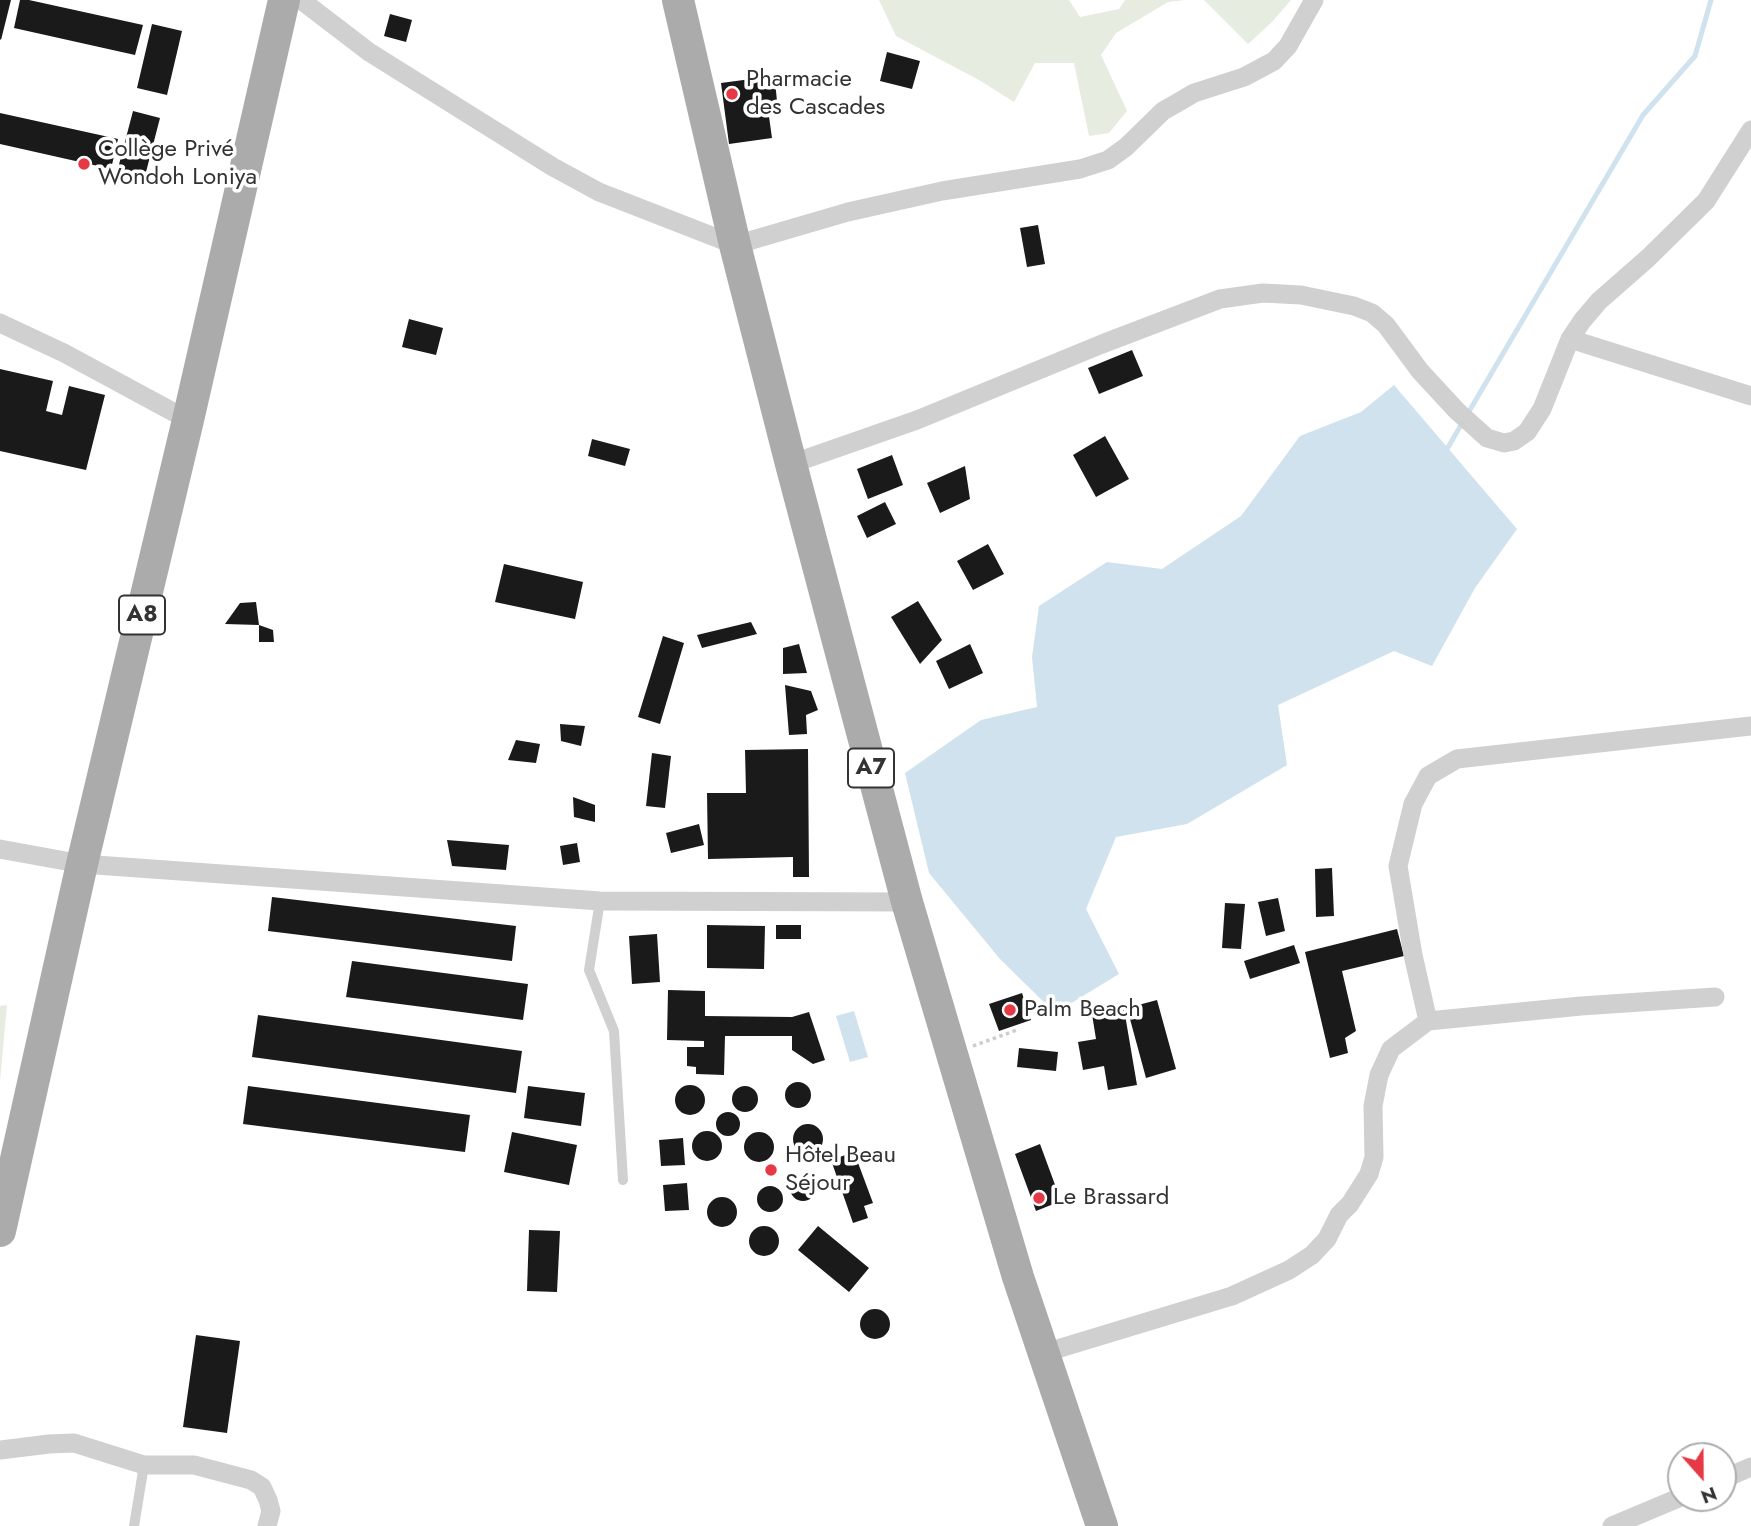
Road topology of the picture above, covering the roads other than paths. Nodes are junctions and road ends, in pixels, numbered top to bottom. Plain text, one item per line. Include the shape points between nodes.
1 (284, 0) edge
2 (301, 0) edge
3 (678, 0) edge
4 (1314, 0) edge
5 (1751, 130) edge
6 (736, 245) junction
7 (0, 323) edge
8 (1570, 339) junction
9 (1751, 398) edge
10 (188, 420) junction
11 (790, 464) junction
12 (1751, 726) edge
13 (0, 849) edge
14 (82, 864) junction
15 (600, 901) junction
16 (906, 902) junction
17 (1715, 997) dead end
18 (1428, 1021) junction
19 (623, 1180) dead end
20 (0, 1231) edge
21 (1044, 1353) junction
22 (0, 1450) edge
23 (144, 1465) junction
24 (1667, 1502) edge
25 (134, 1526) edge
26 (267, 1526) edge
27 (1101, 1526) edge
28 (1612, 1526) edge

1 - 10 main road, A8
2 - 6 street via 369,52 553,167 599,192
3 - 6 main road, A7
4 - 6 street via 1289,46 1275,61 1194,93 1163,111 1108,160 848,212
5 - 8 street via 1706,201 1600,302
6 - 11 main road, A7
7 - 10 street
8 - 9 street
8 - 11 street via 1542,409 1527,432 1504,443 1487,438 1457,411 1372,313 1301,295 1239,295 917,421
10 - 14 main road, A8
11 - 16 main road, A7
12 - 18 street via 1457,759 1428,776 1413,804 1398,866
13 - 14 street
14 - 15 street
14 - 20 main road, A8
15 - 16 street
15 - 19 lane via 589,970 614,1031
16 - 21 main road, A7
17 - 18 street
18 - 21 street via 1391,1049 1373,1106 1374,1157 1369,1174 1327,1240 1312,1255 1232,1296
21 - 27 main road, A7
22 - 23 street via 74,1443
23 - 25 lane
23 - 26 street via 194,1465 251,1480 262,1487 268,1500
24 - 28 street

